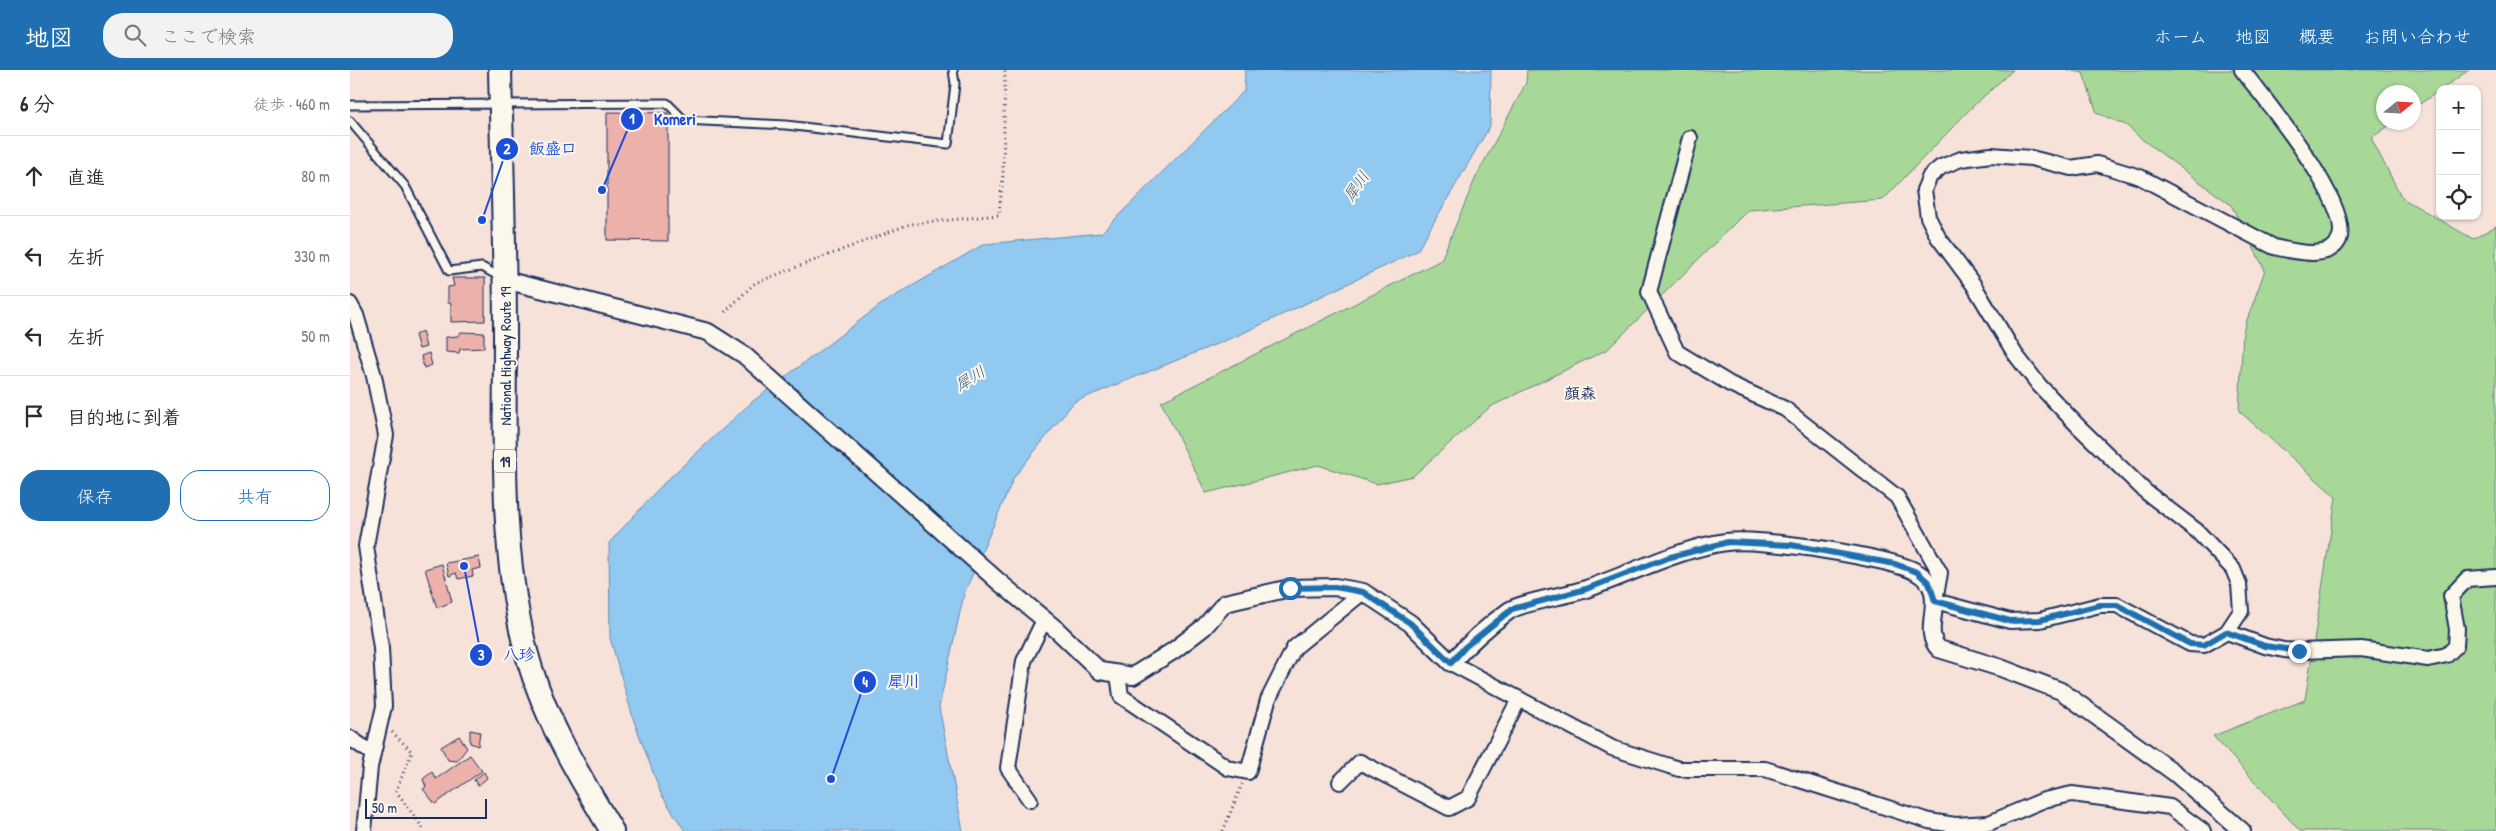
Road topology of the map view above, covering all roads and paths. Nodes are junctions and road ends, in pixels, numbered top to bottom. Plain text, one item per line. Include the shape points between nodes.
1 (500, 70) edge
2 (953, 70) edge
3 (1005, 70) edge
4 (2242, 70) edge
5 (501, 103) junction
6 (350, 105) edge
7 (350, 121) edge
8 (1690, 138) dead end
9 (505, 280) junction
10 (350, 304) edge
11 (724, 312) dead end
12 (2496, 578) edge
13 (1363, 592) junction
14 (1935, 601) junction
15 (1044, 620) junction
16 (2226, 632) junction
17 (1451, 663) junction
18 (1118, 674) junction
19 (1519, 699) junction
20 (381, 721) junction
21 (353, 743) edge
22 (373, 754) junction
23 (1248, 772) junction
24 (1340, 782) dead end
25 (1030, 800) dead end
26 (364, 831) edge
27 (425, 831) edge
28 (612, 831) edge
29 (1223, 831) edge
30 (2203, 831) edge
31 (2242, 831) edge

1 - 5 highway, National Highway Route 19 / 19
2 - 5 lane via 955,84 948,144 786,126 684,120 668,102
3 - 11 path via 999,215 910,224 755,283
4 - 16 street via 2287,128 2330,195 2341,226 2338,240 2330,248 2319,252 2299,252 2274,247 2140,177 2097,164 2071,168 1991,155 1961,159 1935,171 1924,190 1928,217 1938,237 2039,385 2146,492 2197,531 2233,569 2239,584 2241,611
5 - 6 lane
5 - 9 highway, National Highway Route 19 / 19
7 - 9 lane via 405,186 449,272 482,267
8 - 14 street via 1650,292 1677,352 1730,384 1785,409 1897,497 1940,573
9 - 15 street via 708,332 744,355
9 - 28 highway, National Highway Route 19 / 19 via 504,460 510,576 524,644 554,728
10 - 20 street via 374,376 386,435 366,546 381,648 384,706
12 - 16 street via 2467,579 2451,596 2457,630 2456,646 2447,654 2428,659 2360,649 2284,650
13 - 17 street via 1410,623
13 - 18 street via 1335,587 1290,588 1225,603 1204,627 1173,651 1133,676
13 - 23 street via 1294,648 1268,700
14 - 16 street via 2010,621 2040,620 2100,605 2117,605 2190,644 2204,645
14 - 17 street via 1929,583 1917,572 1895,564 1791,545 1728,542 1667,558 1586,589 1512,609 1465,647
14 - 31 street via 1932,633 1933,643 1939,649 2061,691 2175,773
15 - 18 street via 1100,671
15 - 25 street via 1024,661 1008,768
17 - 19 street
18 - 23 street via 1121,696 1228,768
19 - 24 street via 1468,798 1450,808 1360,762
19 - 30 street via 1612,748 1679,769 1764,769 1929,821 1955,825 1989,823 2044,800 2072,794 2170,807
20 - 22 street
20 - 27 path via 412,752 396,791
21 - 22 street
22 - 26 street
23 - 29 path

